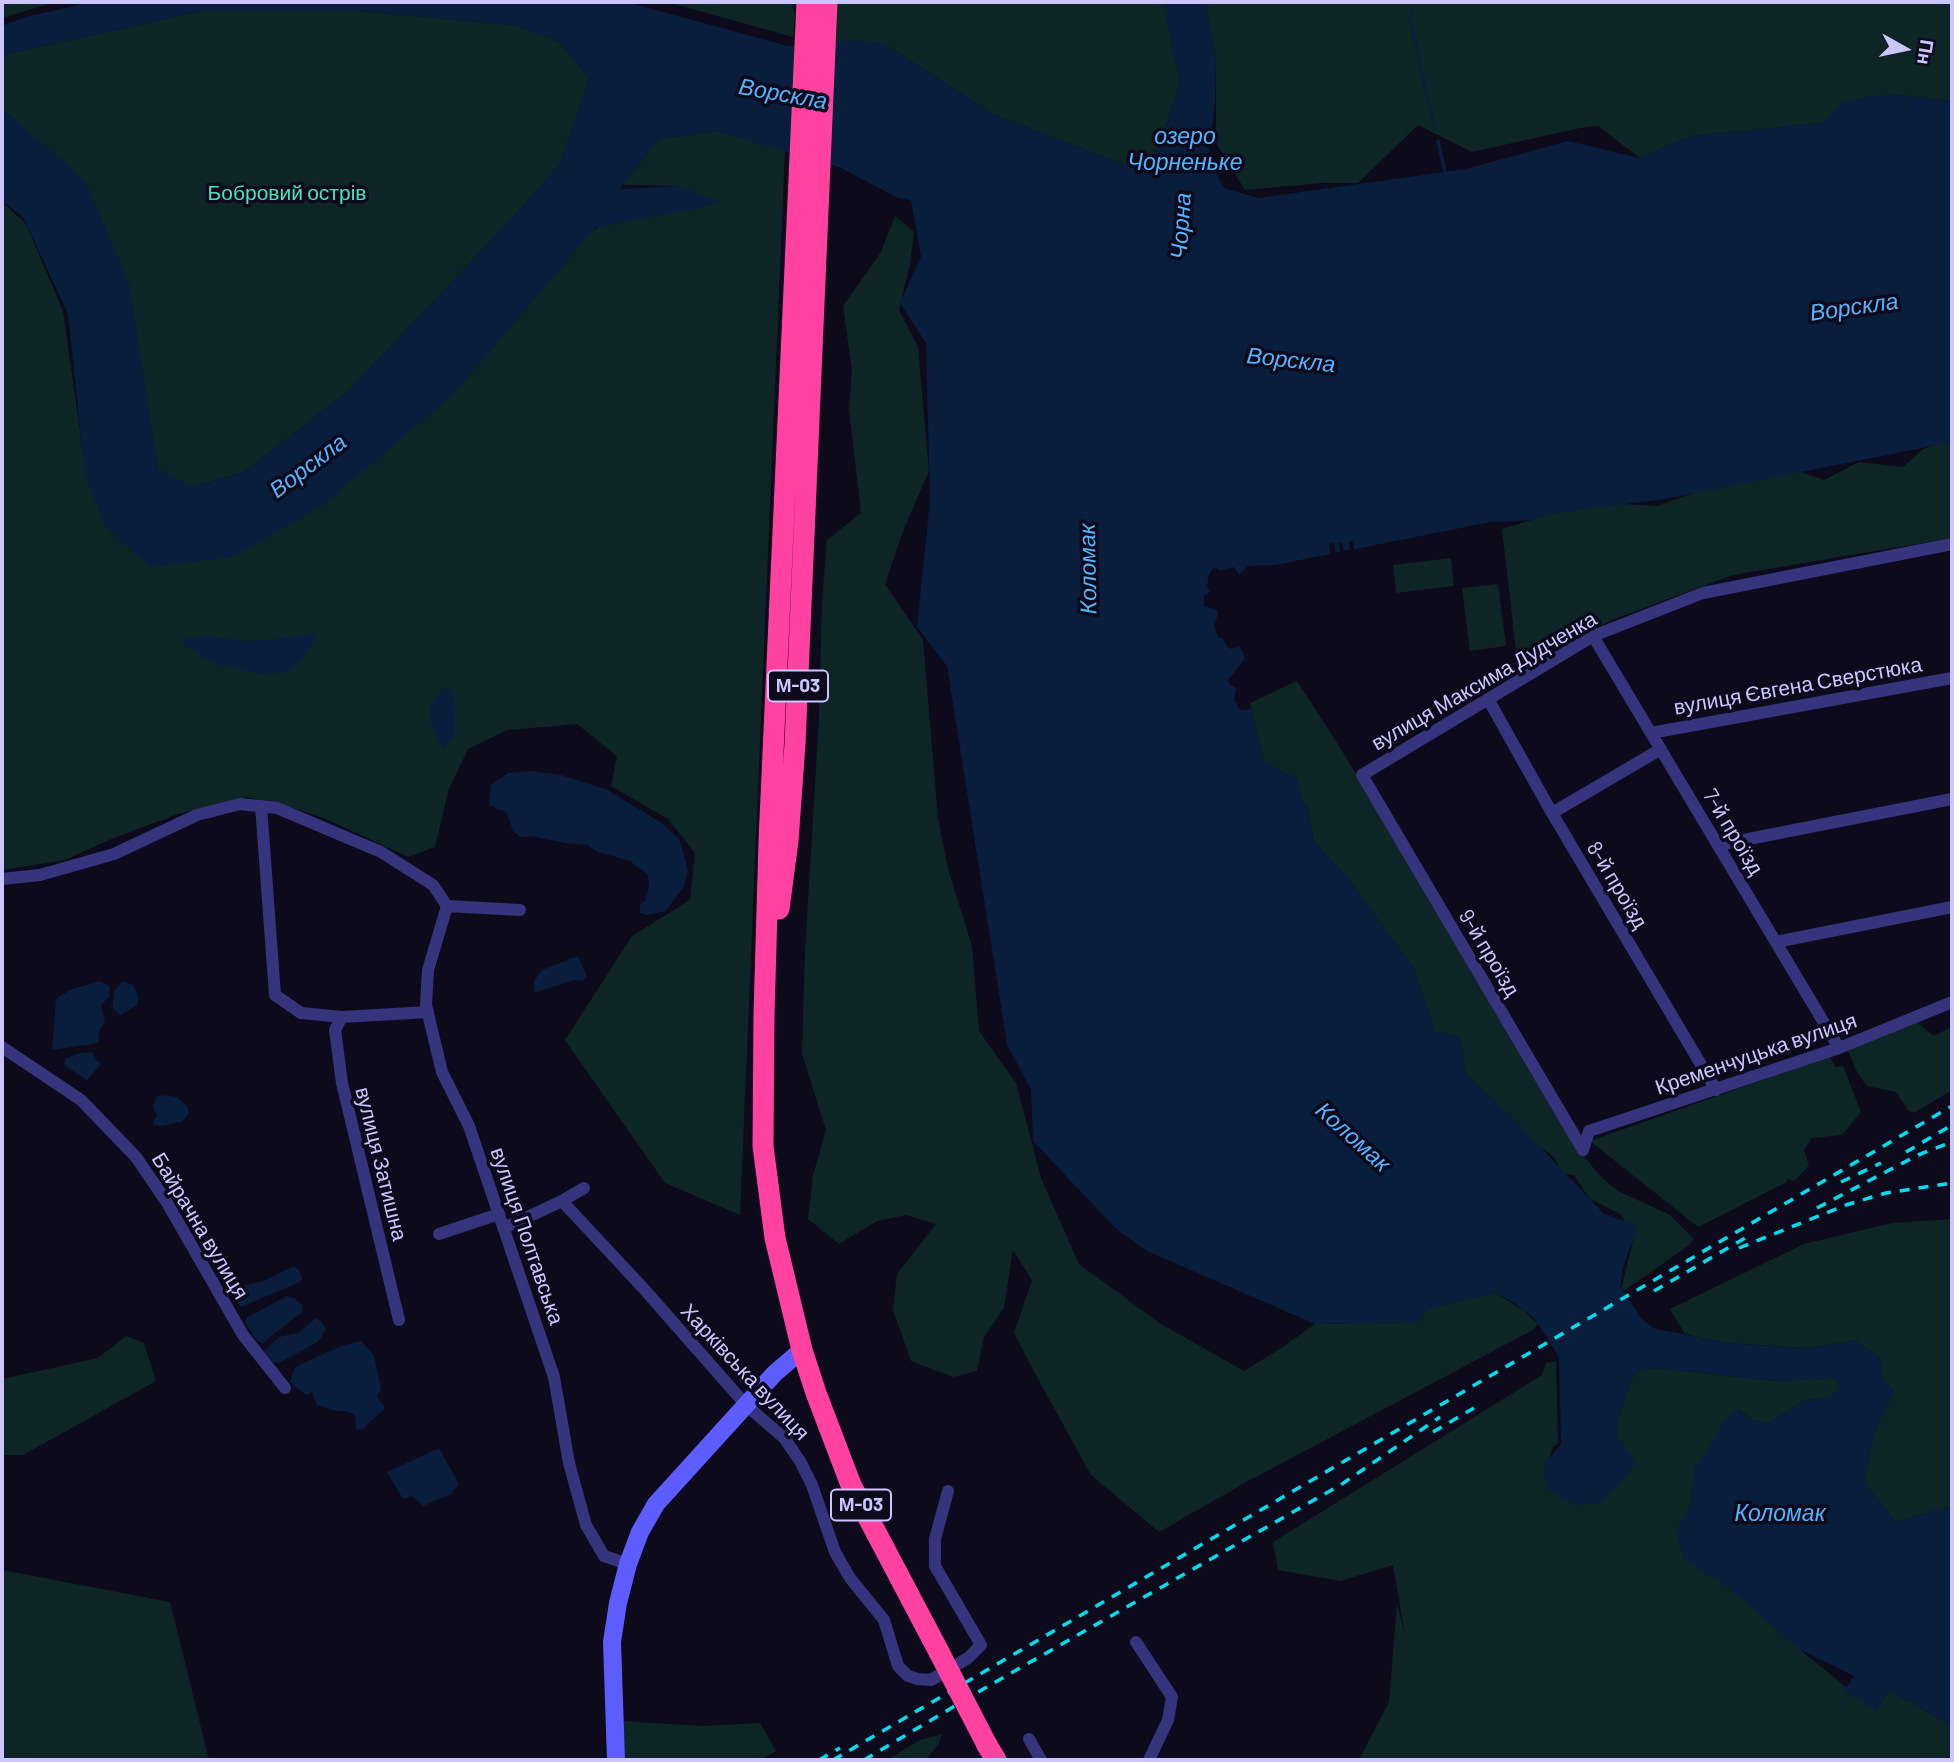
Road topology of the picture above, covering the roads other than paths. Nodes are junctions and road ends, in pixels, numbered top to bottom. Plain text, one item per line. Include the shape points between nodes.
1 (817, 5) edge
2 (1952, 544) edge
3 (1593, 636) junction
4 (1952, 678) edge
5 (1488, 699) junction
6 (1651, 733) junction
7 (1661, 749) junction
8 (1362, 775) joint
9 (1952, 799) edge
10 (261, 806) junction
11 (1552, 813) junction
12 (1718, 845) junction
13 (2, 879) edge
14 (447, 906) junction
15 (1952, 907) edge
16 (520, 910) dead end
17 (1776, 942) junction
18 (1952, 1002) edge
19 (428, 1012) junction
20 (764, 1015) junction
21 (342, 1017) junction
22 (2, 1047) edge
23 (1839, 1048) junction
24 (1716, 1090) junction
25 (1583, 1150) joint
26 (584, 1188) dead end
27 (562, 1201) junction
28 (499, 1214) junction
29 (504, 1228) junction
30 (439, 1234) dead end
31 (399, 1320) dead end
32 (802, 1350) junction
33 (285, 1388) dead end
34 (746, 1405) junction
35 (948, 1491) dead end
36 (628, 1564) junction
37 (1136, 1642) dead end
38 (1029, 1739) dead end
39 (992, 1752) edge
40 (616, 1760) edge
41 (1041, 1760) edge
42 (1149, 1760) edge

1 - 20 highway, М-03 via 791,354
1 - 20 highway, М-03 via 813,355 788,841
2 - 3 street, вулиця Максима Дудченка via 1703,593
3 - 5 street, вулиця Максима Дудченка
3 - 6 street, 7-й проїзд
4 - 6 street, вулиця Євгена Сверстюка
5 - 8 street, вулиця Максима Дудченка
5 - 11 street, 8-й проїзд
6 - 7 street, 7-й проїзд
7 - 11 street
7 - 12 street, 7-й проїзд
8 - 25 street, 9-й проїзд
9 - 12 street
10 - 13 street via 240,804 197,815 114,854 40,876
10 - 14 street via 277,808 381,852 433,885
10 - 21 street via 275,995 301,1013
11 - 24 street, 8-й проїзд
12 - 17 street, 7-й проїзд
14 - 16 street
14 - 19 street, вулиця Полтавська via 428,970
15 - 17 street
17 - 23 street, 7-й проїзд
18 - 23 street, Кременчуцька вулиця
19 - 21 street
19 - 28 street, вулиця Полтавська via 442,1072 469,1126
20 - 32 highway, М-03 via 763,1146 775,1238
21 - 31 street, вулиця Затишна via 335,1030 342,1083
22 - 33 street, Байрачна вулиця via 81,1100 136,1157 243,1335
23 - 24 street, Кременчуцька вулиця
24 - 25 street, Кременчуцька вулиця via 1589,1131
26 - 27 street
27 - 29 street
27 - 34 street, Харківська вулиця
28 - 29 street, вулиця Полтавська
28 - 30 street
29 - 36 street, вулиця Полтавська via 554,1377 569,1463 586,1525 604,1556
32 - 34 street
32 - 39 highway, М-03, bridge via 851,1485
34 - 35 street, Харківська вулиця via 785,1438 800,1461 835,1552 884,1620 898,1667 908,1676 931,1680 981,1645 935,1566 935,1539
34 - 36 street via 656,1504
36 - 40 street via 612,1642
37 - 42 street via 1172,1697 1168,1720
38 - 41 street

